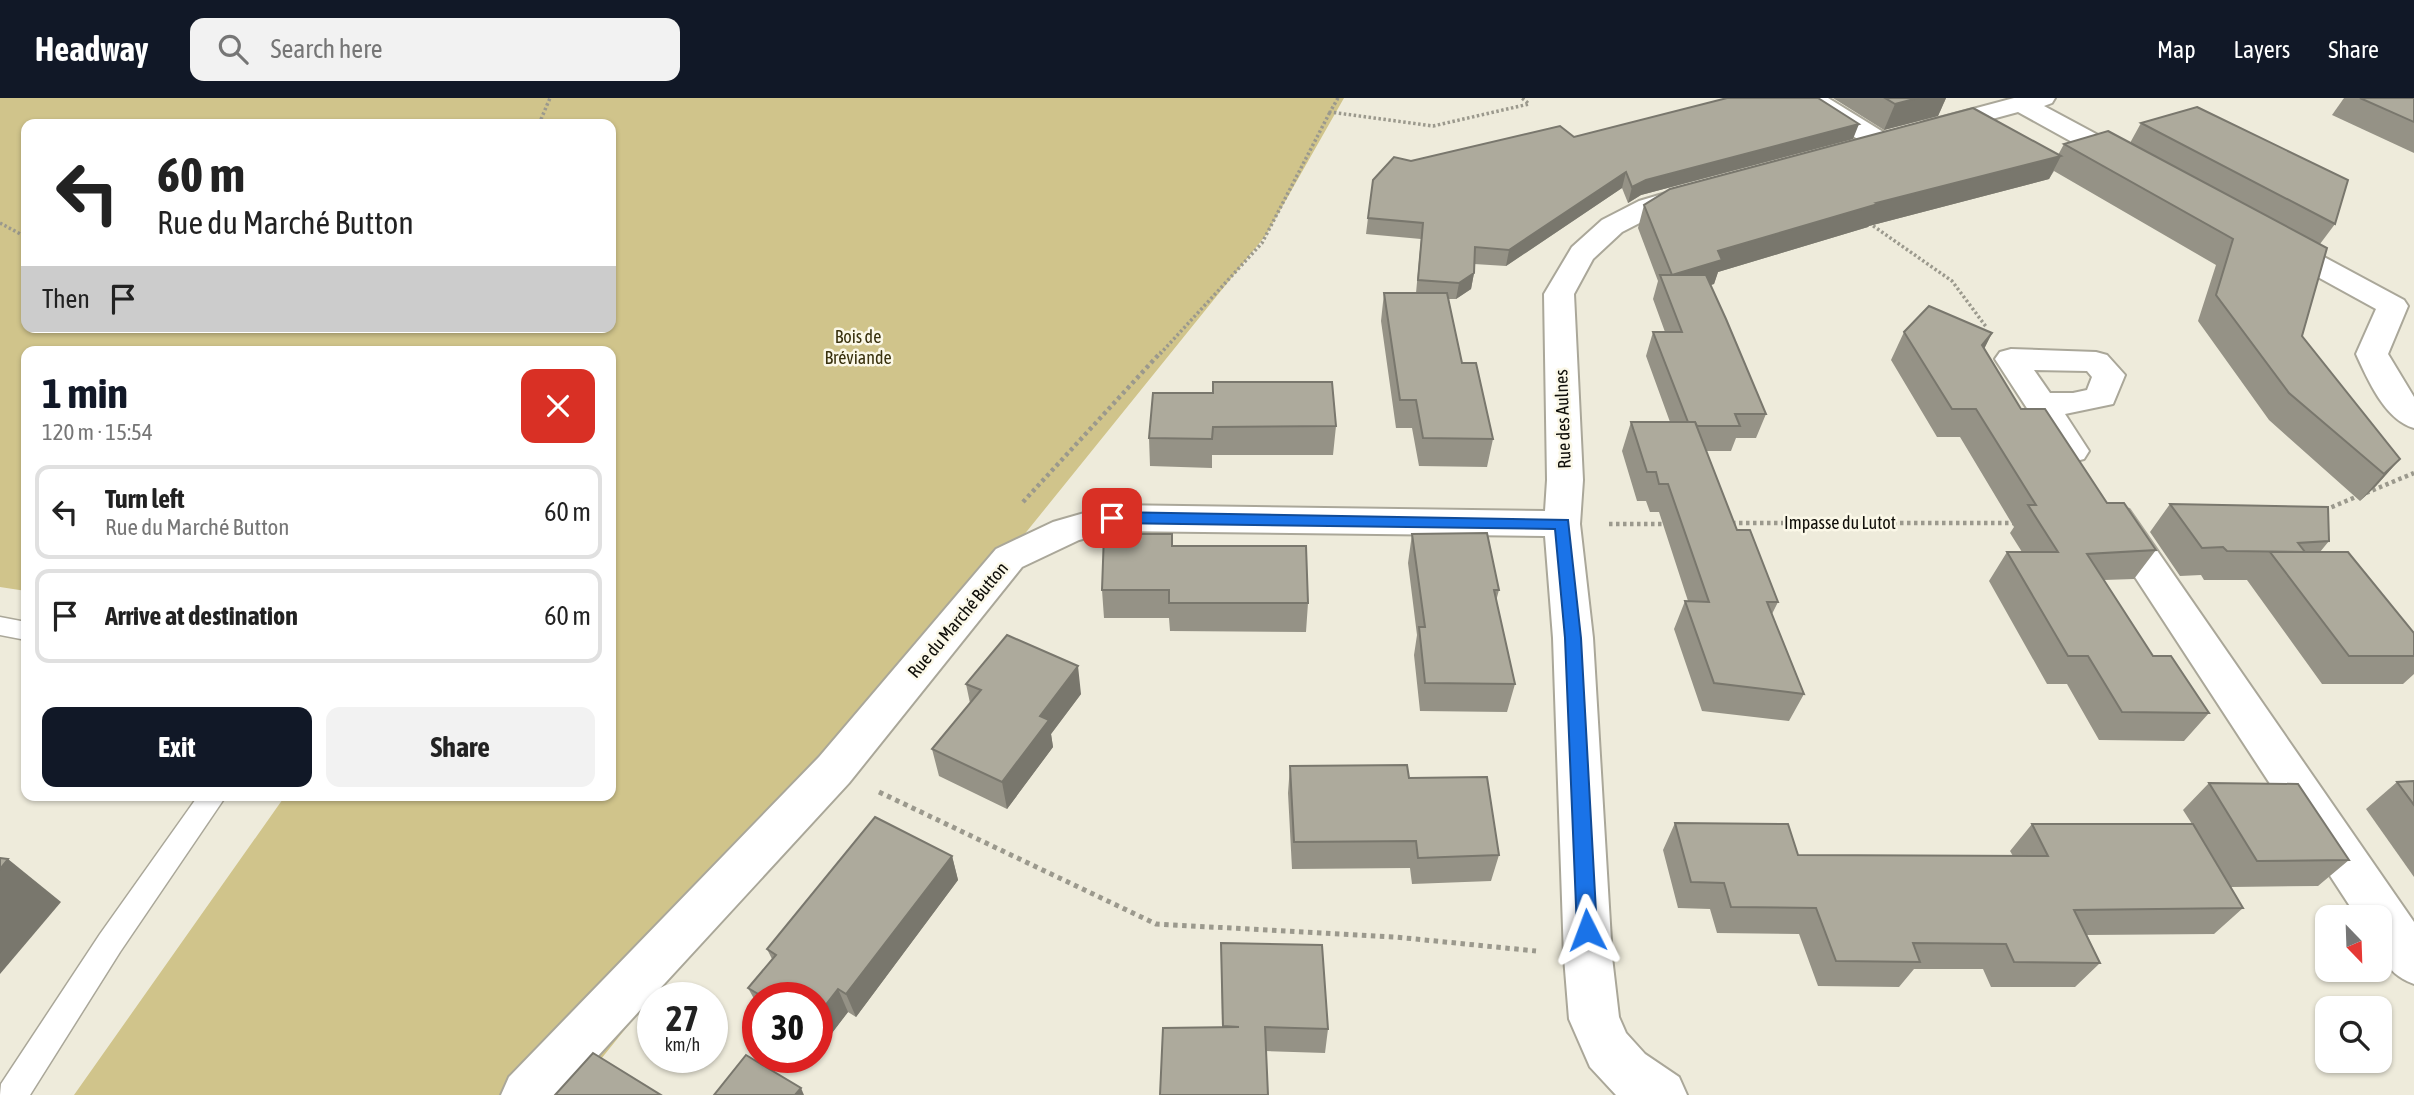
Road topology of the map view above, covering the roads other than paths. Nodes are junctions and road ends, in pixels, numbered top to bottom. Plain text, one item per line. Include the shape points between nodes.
1 (1811, 98) edge
2 (2032, 101) edge
3 (1879, 141) junction
4 (1840, 152) edge
5 (2153, 176) edge
6 (1727, 184) edge
7 (2249, 228) edge
8 (2040, 403) junction
9 (2414, 417) edge
10 (1562, 524) junction
11 (0, 626) edge
12 (21, 630) edge
13 (209, 801) edge
14 (2414, 962) edge
15 (1644, 1083) edge
16 (12, 1095) edge
17 (527, 1095) edge

1 - 3 street
2 - 3 street
2 - 5 street
3 - 4 street
6 - 10 street, Rue des Aulnes via 1652,204 1613,224 1585,247 1569,268 1559,294 1565,480
7 - 9 street via 2393,306 2372,355 2384,383
8 - 8 street via 2011,359 2096,362 2109,375 2101,397 2073,404
8 - 14 street
10 - 15 street, Rue des Aulnes via 1573,638 1594,1019 1608,1051
10 - 17 street, Rue du Marché Button via 1112,518 1066,531 1009,558 834,770
11 - 12 lane
13 - 16 lane

